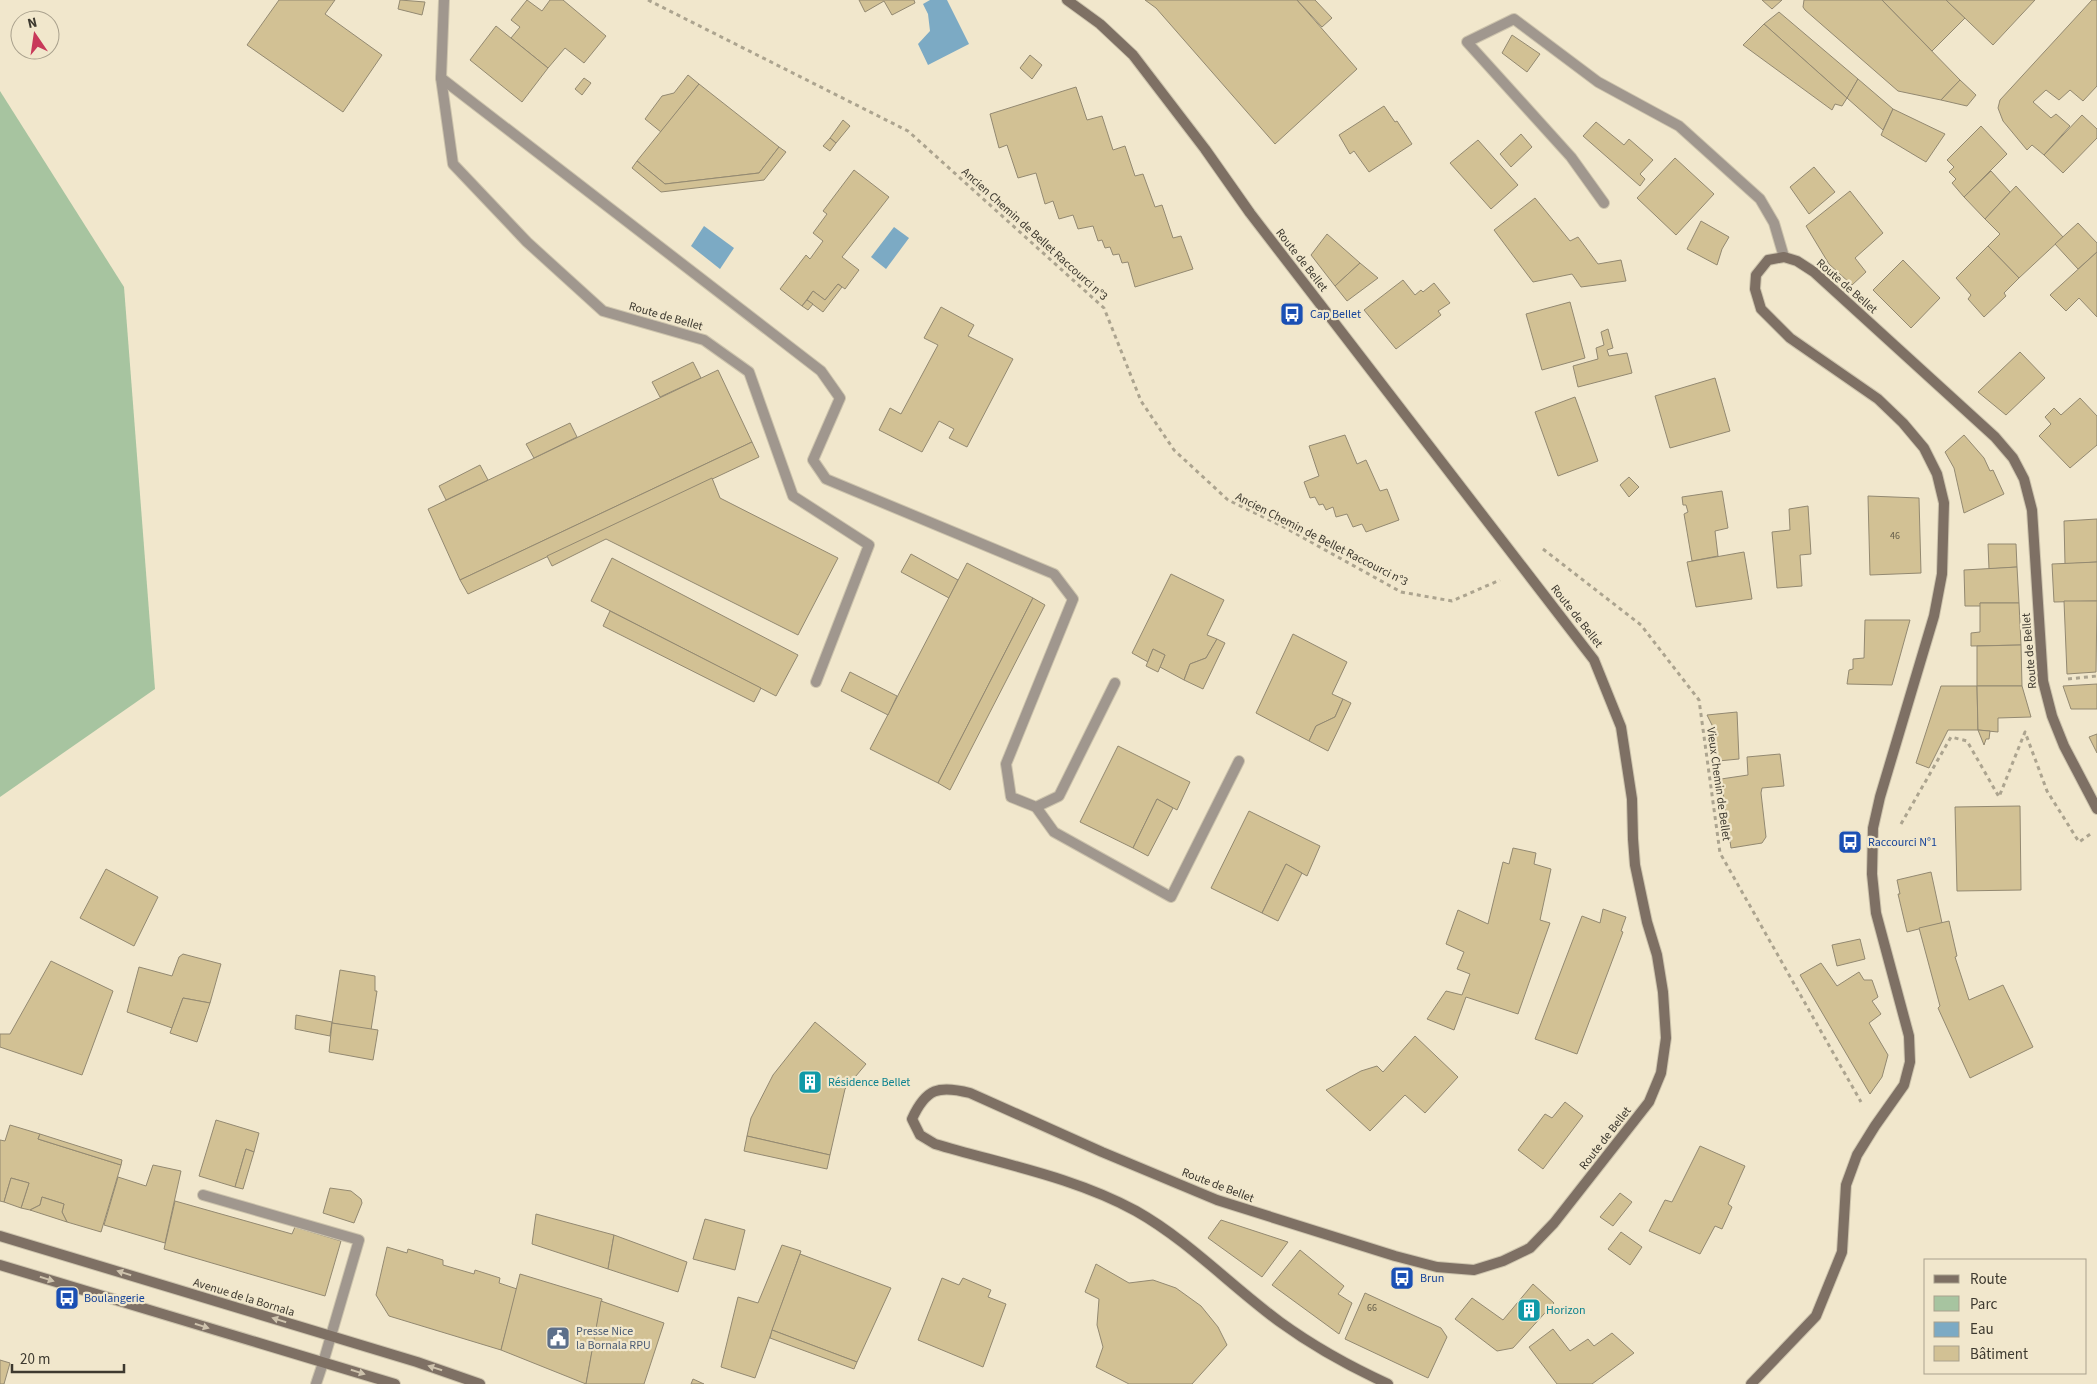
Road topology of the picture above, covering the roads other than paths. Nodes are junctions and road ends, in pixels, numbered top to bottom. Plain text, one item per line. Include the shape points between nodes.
1 (444, 0) edge
2 (1067, 0) edge
3 (441, 78) junction
4 (1604, 203) dead end
5 (1784, 257) junction
6 (816, 682) dead end
7 (1115, 683) dead end
8 (1239, 761) dead end
9 (1036, 807) junction
10 (2097, 809) edge
11 (204, 1195) dead end
12 (0, 1236) edge
13 (0, 1265) edge
14 (330, 1336) junction
15 (323, 1363) junction
16 (316, 1384) edge
17 (395, 1384) edge
18 (480, 1384) edge
19 (1388, 1384) edge
20 (1751, 1384) edge

1 - 3 street, Route de Bellet
2 - 19 street, Route de Bellet via 1100,24 1133,55 1250,213 1594,660 1621,727 1632,799 1635,865 1663,992 1666,1038 1662,1073 1649,1102 1554,1223 1530,1248 1474,1270 1437,1267 1217,1200 970,1093 948,1088 930,1094 918,1106 912,1119 920,1134 935,1144 1091,1189 1136,1212 1182,1242 1280,1322
3 - 6 street, Route de Bellet via 453,164 527,242 603,311 704,340 749,372 793,496 869,545
3 - 9 street via 821,371 840,398 813,460 826,479 1054,574 1073,599 1006,764 1011,797
4 - 5 street via 1571,158 1467,42 1514,19 1598,82 1678,126 1760,198 1774,223
5 - 10 street, Route de Bellet via 1798,261 1814,272 1851,305 1995,437 2017,465 2032,510 2042,681 2064,746
5 - 20 street via 1768,260 1756,275 1754,289 1761,309 1790,338 1878,399 1924,448 1937,474 1944,503 1942,574 1934,616 1873,828 1872,874 1876,912 1909,1036 1910,1062 1904,1085 1857,1154 1846,1185 1842,1252 1816,1316
7 - 9 street via 1059,796
8 - 9 street via 1171,897 1054,832
11 - 14 street via 359,1240
14 -> 12 street, Avenue de la Bornala
13 -> 15 street
14 - 15 street
18 -> 14 street, Avenue de la Bornala
15 - 16 street
15 -> 17 street

